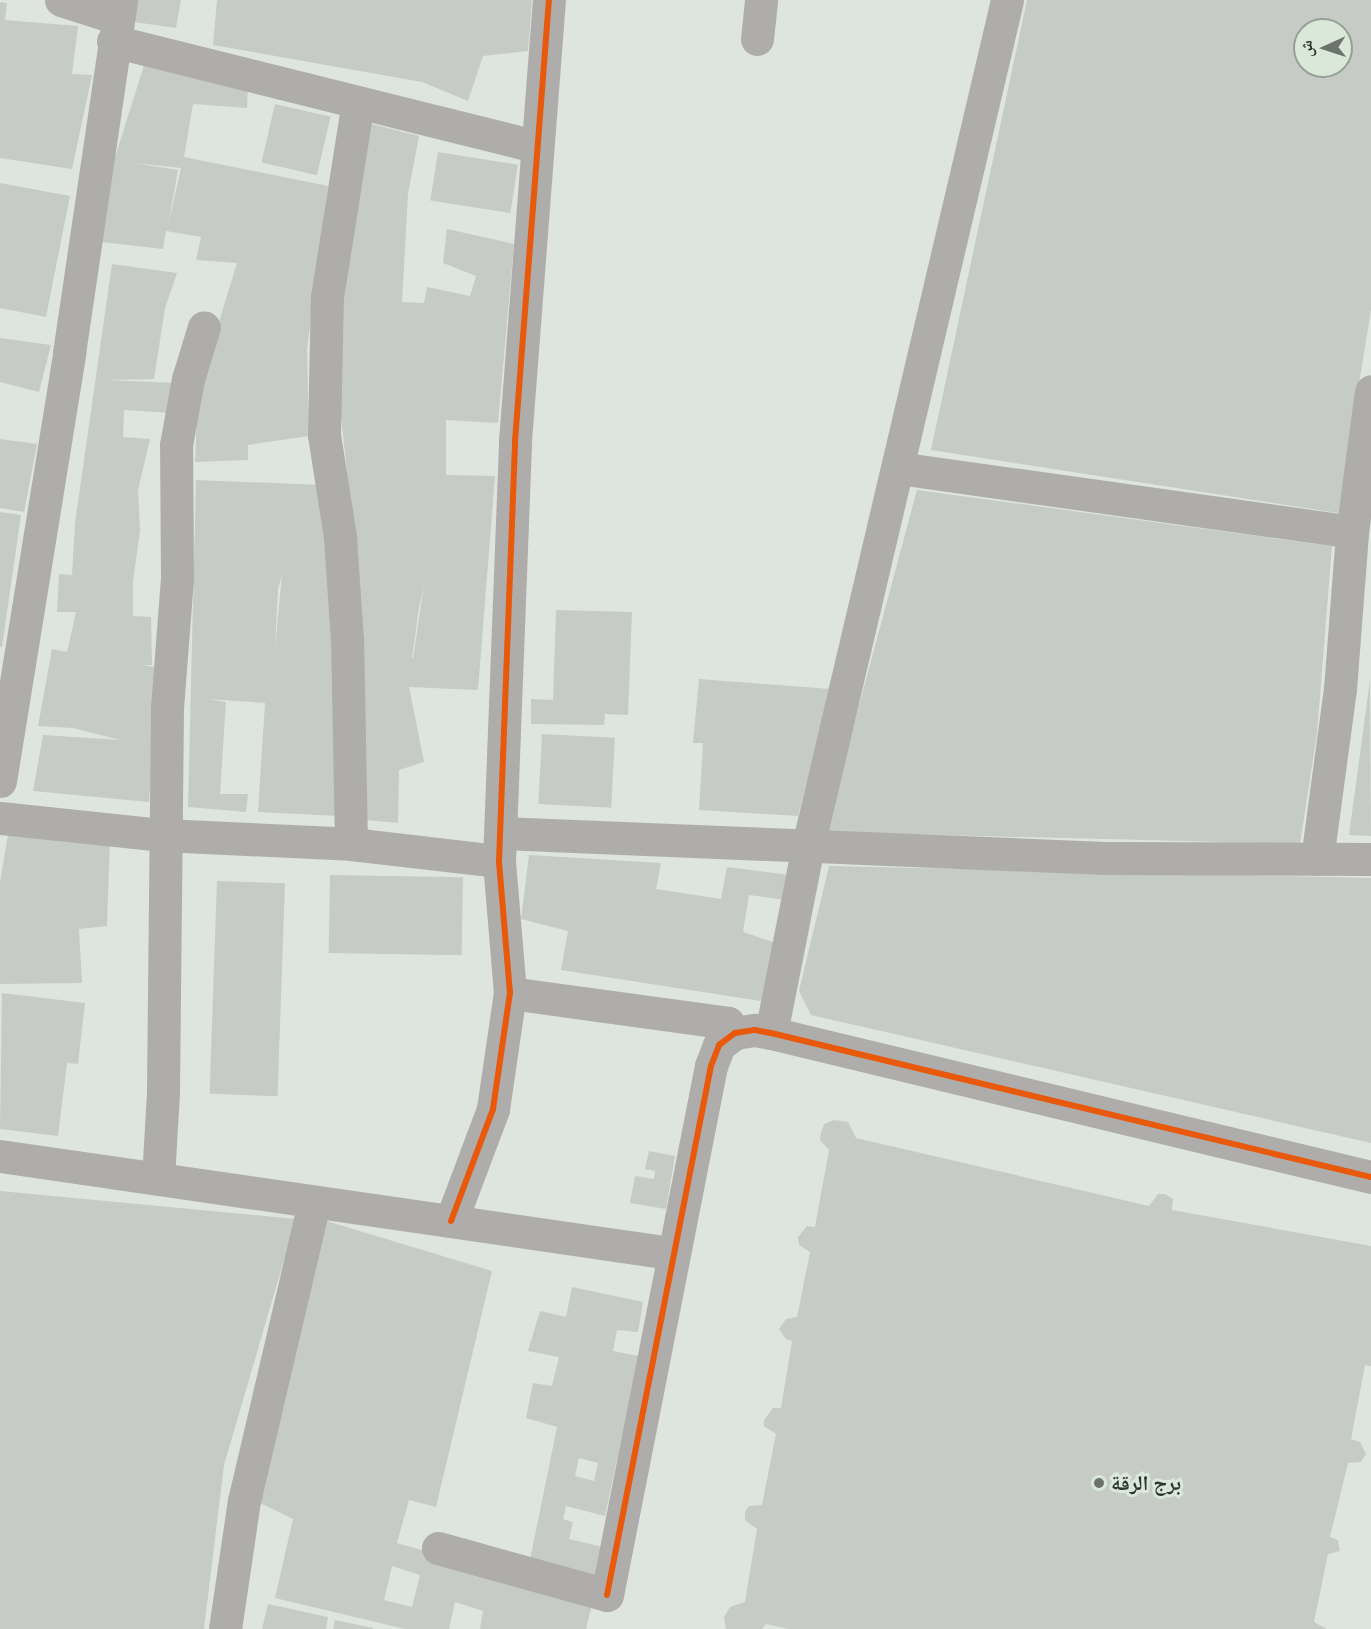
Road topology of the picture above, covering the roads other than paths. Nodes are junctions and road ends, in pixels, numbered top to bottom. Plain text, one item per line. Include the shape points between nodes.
1 (61, 0) edge
2 (549, 0) edge
3 (761, 0) edge
4 (1007, 0) edge
5 (117, 20) edge
6 (757, 39) dead end
7 (358, 102) junction
8 (537, 147) junction
9 (204, 327) dead end
10 (1371, 390) edge
11 (898, 468) junction
12 (1352, 532) junction
13 (0, 781) edge
14 (0, 818) edge
15 (163, 835) junction
16 (351, 844) junction
17 (808, 846) junction
18 (500, 847) junction
19 (1317, 859) junction
20 (1371, 859) edge
21 (510, 993) junction
22 (735, 1033) junction
23 (771, 1033) junction
24 (0, 1156) edge
25 (1371, 1177) edge
26 (158, 1179) junction
27 (314, 1203) junction
28 (451, 1221) junction
29 (671, 1253) junction
30 (438, 1548) dead end
31 (225, 1629) edge

1 - 5 street
2 - 8 street
3 - 6 street
4 - 11 street
5 - 7 street
5 - 13 street via 69,353
7 - 8 street
7 - 16 street via 327,297 324,435 340,537 347,640
8 - 18 street via 514,441
9 - 15 street via 188,379 176,445 177,577 166,708
10 - 12 street
11 - 12 street
11 - 17 street
12 - 19 street via 1340,689
14 - 15 street
15 - 16 street
15 - 26 street via 163,1091
16 - 18 street
17 - 18 street
17 - 19 street via 1104,858
17 - 23 street
18 - 21 street
19 - 20 street
21 - 22 street via 728,1023
21 - 28 street via 493,1109
22 - 23 street
22 - 29 street via 719,1045 711,1066
23 - 25 street
24 - 26 street
26 - 27 street
27 - 28 street
27 - 31 street via 244,1501
28 - 29 street
29 - 30 street via 607,1595

